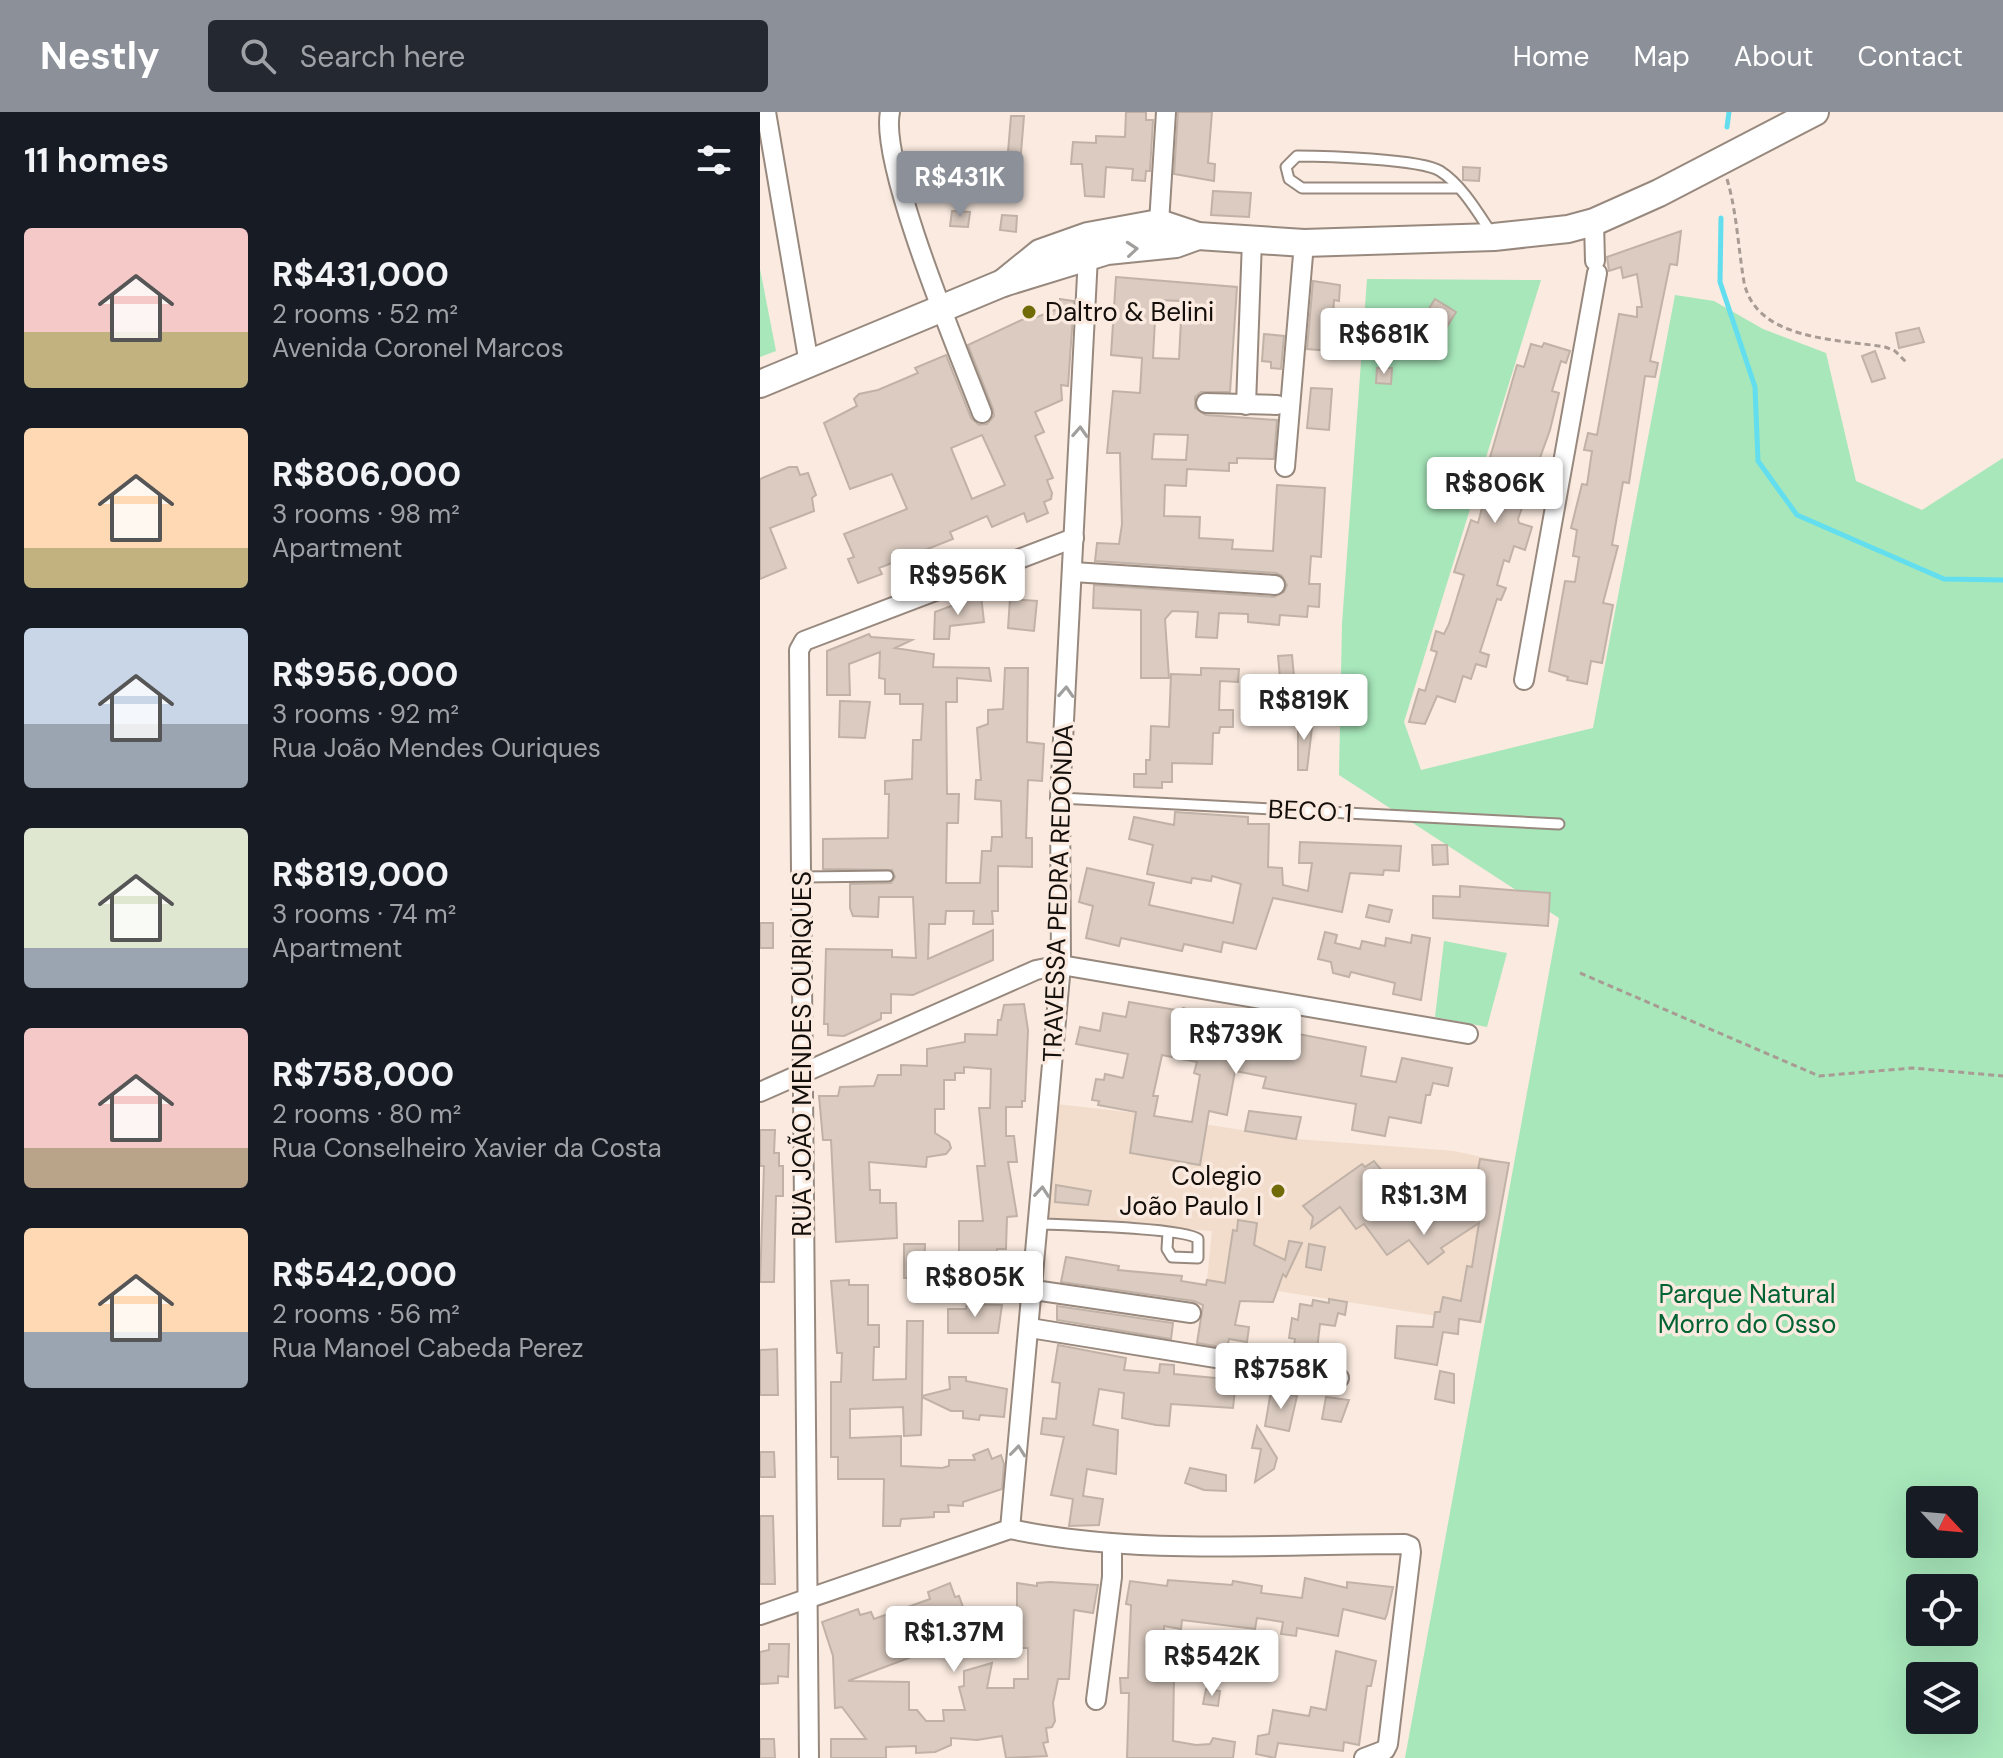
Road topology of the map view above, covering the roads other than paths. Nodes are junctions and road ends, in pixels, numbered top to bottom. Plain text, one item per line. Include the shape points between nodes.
1 (766, 112) edge
2 (1166, 112) edge
3 (1815, 112) edge
4 (887, 117) edge
5 (1458, 188) junction
6 (1594, 222) junction
7 (1159, 223) junction
8 (1198, 236) junction
9 (1494, 237) junction
10 (1252, 240) junction
11 (1304, 243) junction
12 (1060, 246) junction
13 (1088, 256) junction
14 (1003, 283) junction
15 (943, 308) junction
16 (809, 364) junction
17 (760, 384) edge
18 (1206, 403) dead end
19 (1246, 405) junction
20 (1277, 405) dead end
21 (982, 413) dead end
22 (1285, 467) dead end
23 (1074, 538) junction
24 (1073, 572) junction
25 (1275, 585) dead end
26 (1524, 680) dead end
27 (1060, 798) junction
28 (1559, 824) dead end
29 (888, 876) dead end
30 (802, 877) junction
31 (1061, 965) junction
32 (1468, 1034) dead end
33 (801, 1076) junction
34 (760, 1092) edge
35 (1040, 1224) junction
36 (1168, 1232) dead end
37 (1034, 1290) junction
38 (1191, 1313) dead end
39 (1030, 1328) junction
40 (1339, 1378) dead end
41 (1010, 1529) junction
42 (1112, 1544) junction
43 (807, 1599) junction
44 (760, 1615) edge
45 (1096, 1700) dead end
46 (809, 1758) edge
47 (1364, 1758) edge

1 - 16 street
2 - 7 street
3 - 6 main road
4 - 15 street via 896,172
5 - 5 lane via 1439,170 1341,155 1297,156 1286,167 1289,179 1302,188
5 - 9 lane
6 - 9 main road
6 - 26 street via 1596,267
7 - 8 main road
7 - 12 main road
8 - 10 main road
13 -> 8 main road
9 - 11 main road
10 - 11 main road
10 - 19 street
11 - 22 street
12 - 13 street via 1079,248
12 - 14 main road via 1040,253
13 - 14 main road
23 -> 13 street, TRAVESSA PEDRA REDONDA
14 - 15 main road
15 - 16 main road
15 - 21 street
16 - 17 main road
18 - 19 street
19 - 20 street
23 - 24 street, TRAVESSA PEDRA REDONDA
23 - 30 street, RUA JOÃO MENDES OURIQUES via 800,645
24 - 25 street
27 -> 24 street, TRAVESSA PEDRA REDONDA
27 - 28 lane, BECO 1
27 - 31 street, TRAVESSA PEDRA REDONDA
29 - 30 lane
30 - 33 street, RUA JOÃO MENDES OURIQUES
31 - 32 street
31 - 33 street via 1036,970
35 -> 31 street, TRAVESSA PEDRA REDONDA
33 - 34 street
33 - 43 street, RUA JOÃO MENDES OURIQUES
35 - 36 lane
35 - 37 street, TRAVESSA PEDRA REDONDA
37 - 38 street
37 - 39 street, TRAVESSA PEDRA REDONDA
39 - 40 street
41 -> 39 street, TRAVESSA PEDRA REDONDA
41 - 42 street
41 - 43 street
42 - 45 street
42 - 47 street via 1410,1546 1388,1744
43 - 44 street
43 - 46 street, RUA JOÃO MENDES OURIQUES

